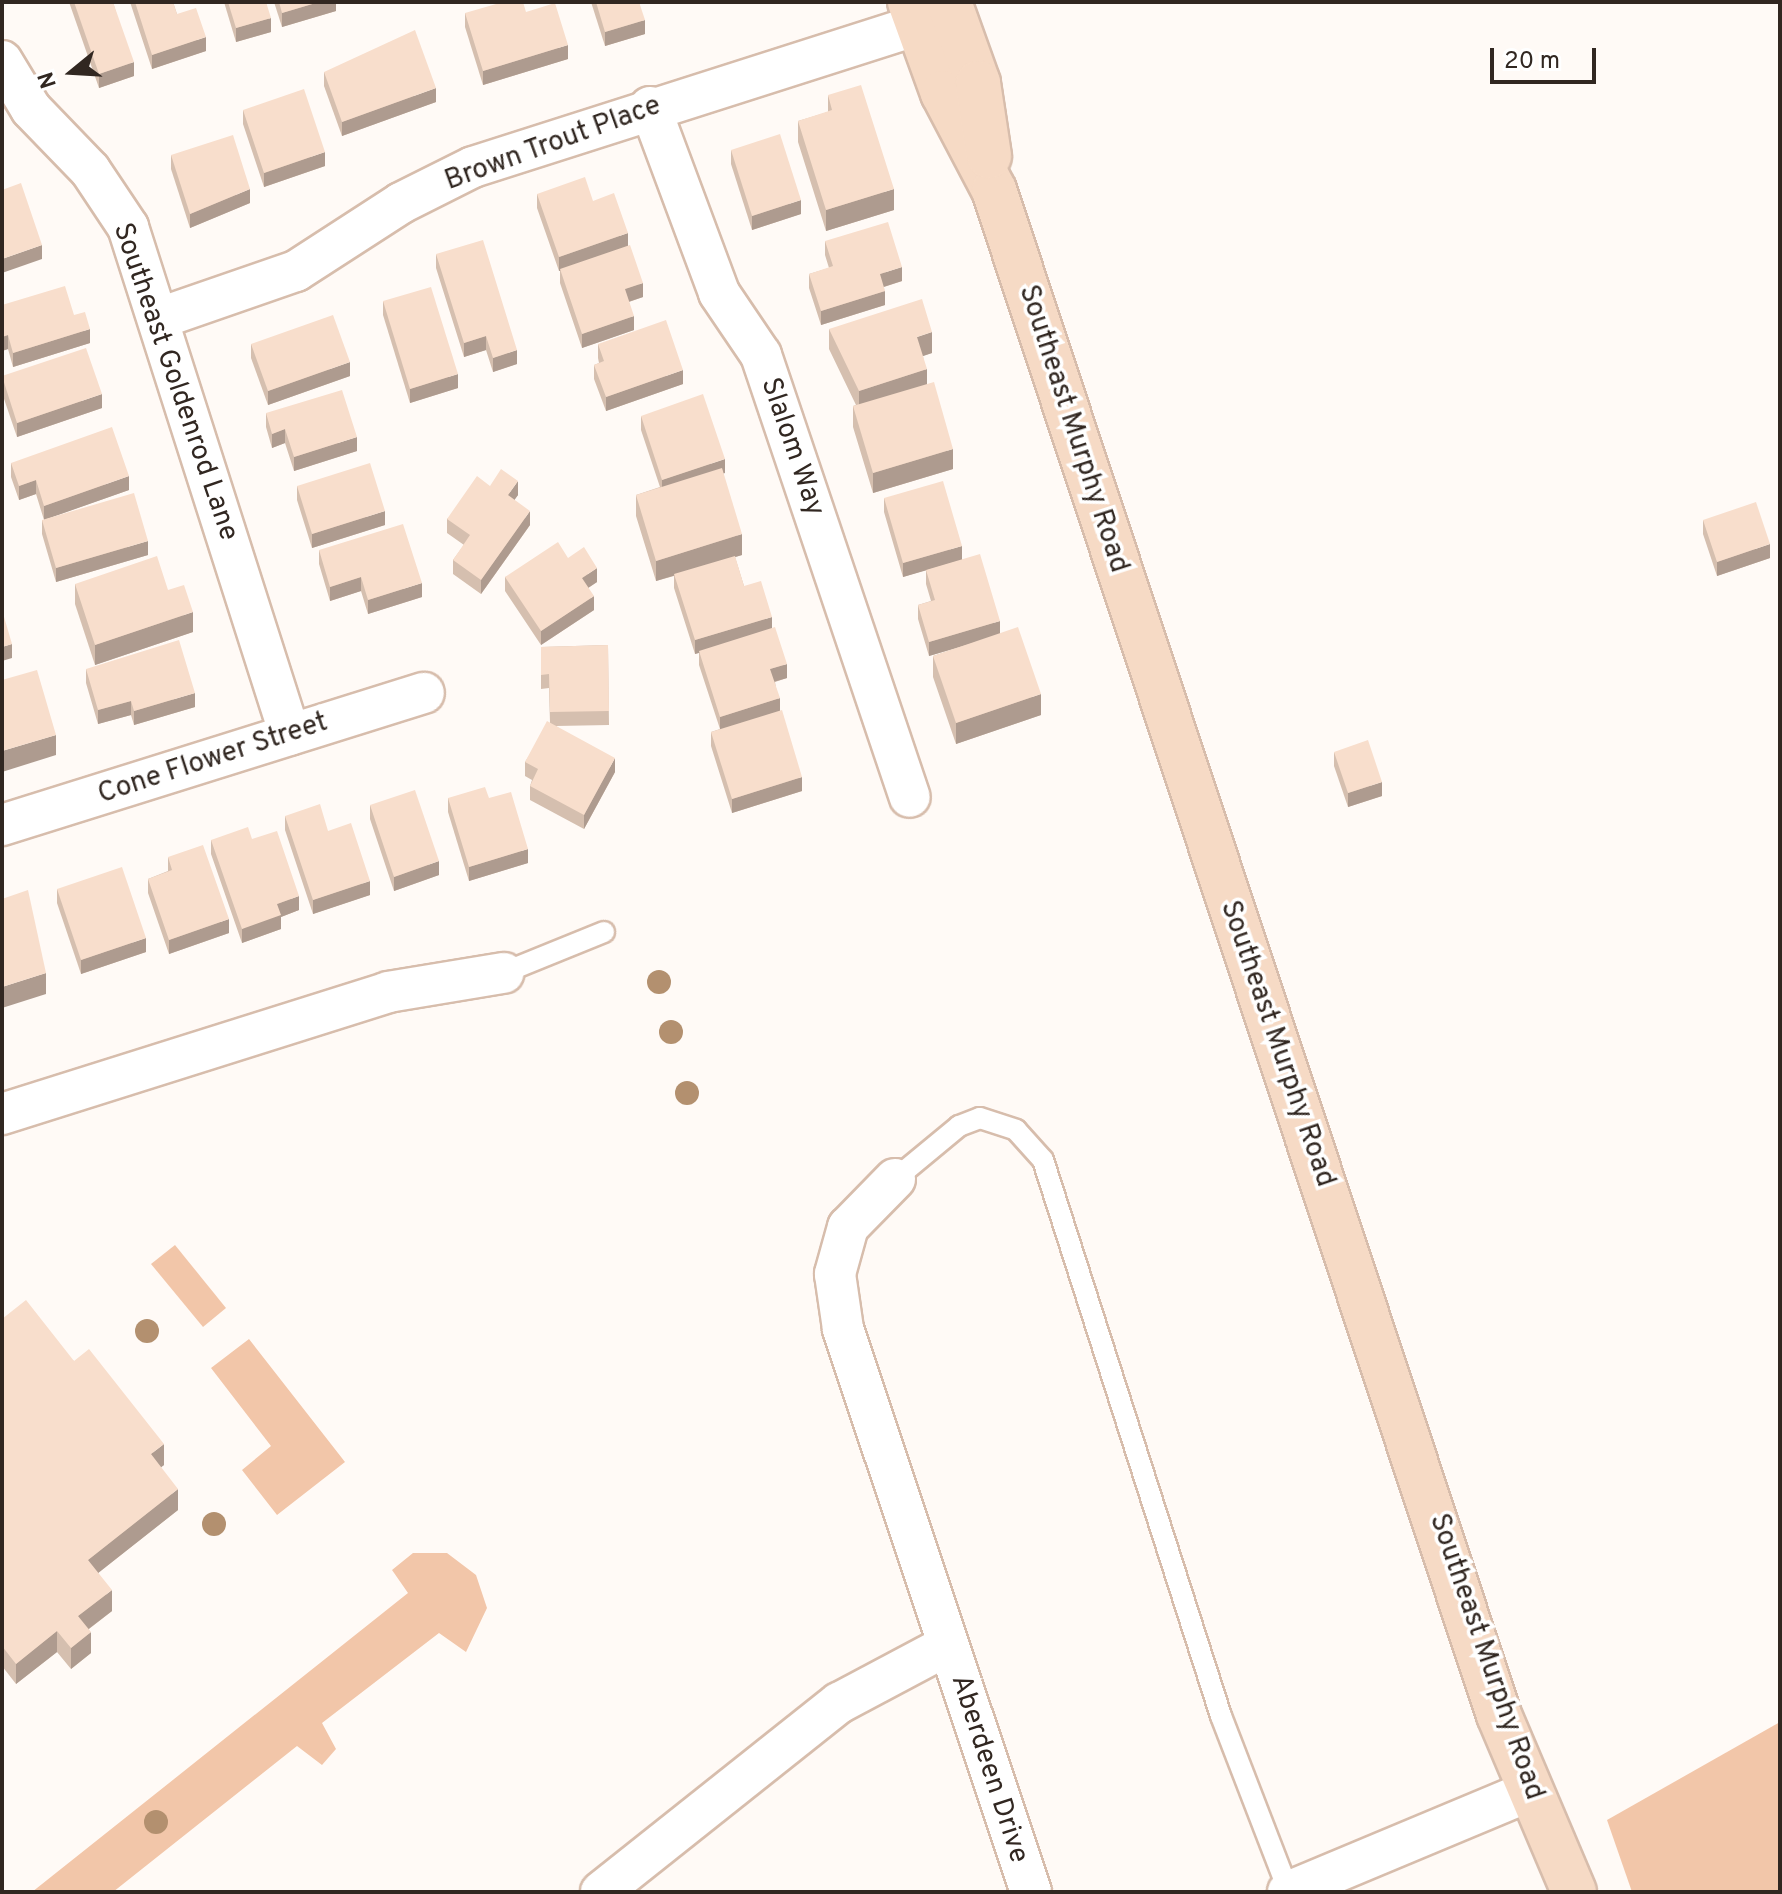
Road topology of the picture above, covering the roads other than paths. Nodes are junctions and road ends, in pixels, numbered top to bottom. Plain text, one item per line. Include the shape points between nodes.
1 (926, 10) edge
2 (2, 61) edge
3 (650, 107) junction
4 (160, 318) junction
5 (424, 693) dead end
6 (290, 735) junction
7 (910, 797) dead end
8 (2, 825) edge
9 (604, 932) dead end
10 (503, 973) joint
11 (2, 1114) edge
12 (895, 1179) joint
13 (948, 1645) junction
14 (1530, 1791) junction
15 (601, 1892) edge
16 (1031, 1892) edge
17 (1289, 1892) edge
18 (1574, 1892) edge

1 - 3 street, Brown Trout Place
1 - 14 main road, Southeast Murphy Road via 978,83 994,190
2 - 4 street, Southeast Goldenrod Lane via 31,109 90,170 128,227
3 - 4 street, Brown Trout Place via 473,167 401,203 296,271
3 - 7 street, Slalom Way via 719,293 761,355
4 - 6 street, Southeast Goldenrod Lane
5 - 6 street, Cone Flower Street
6 - 8 street, Cone Flower Street
9 - 10 lane
10 - 11 street via 388,992
12 - 13 street, Aberdeen Drive via 848,1227 835,1274 843,1329
12 - 17 lane via 959,1126 980,1118 1016,1130 1043,1160 1221,1716
13 - 15 street via 839,1703
13 - 16 street, Aberdeen Drive
14 - 17 street
14 - 18 main road, Southeast Murphy Road

